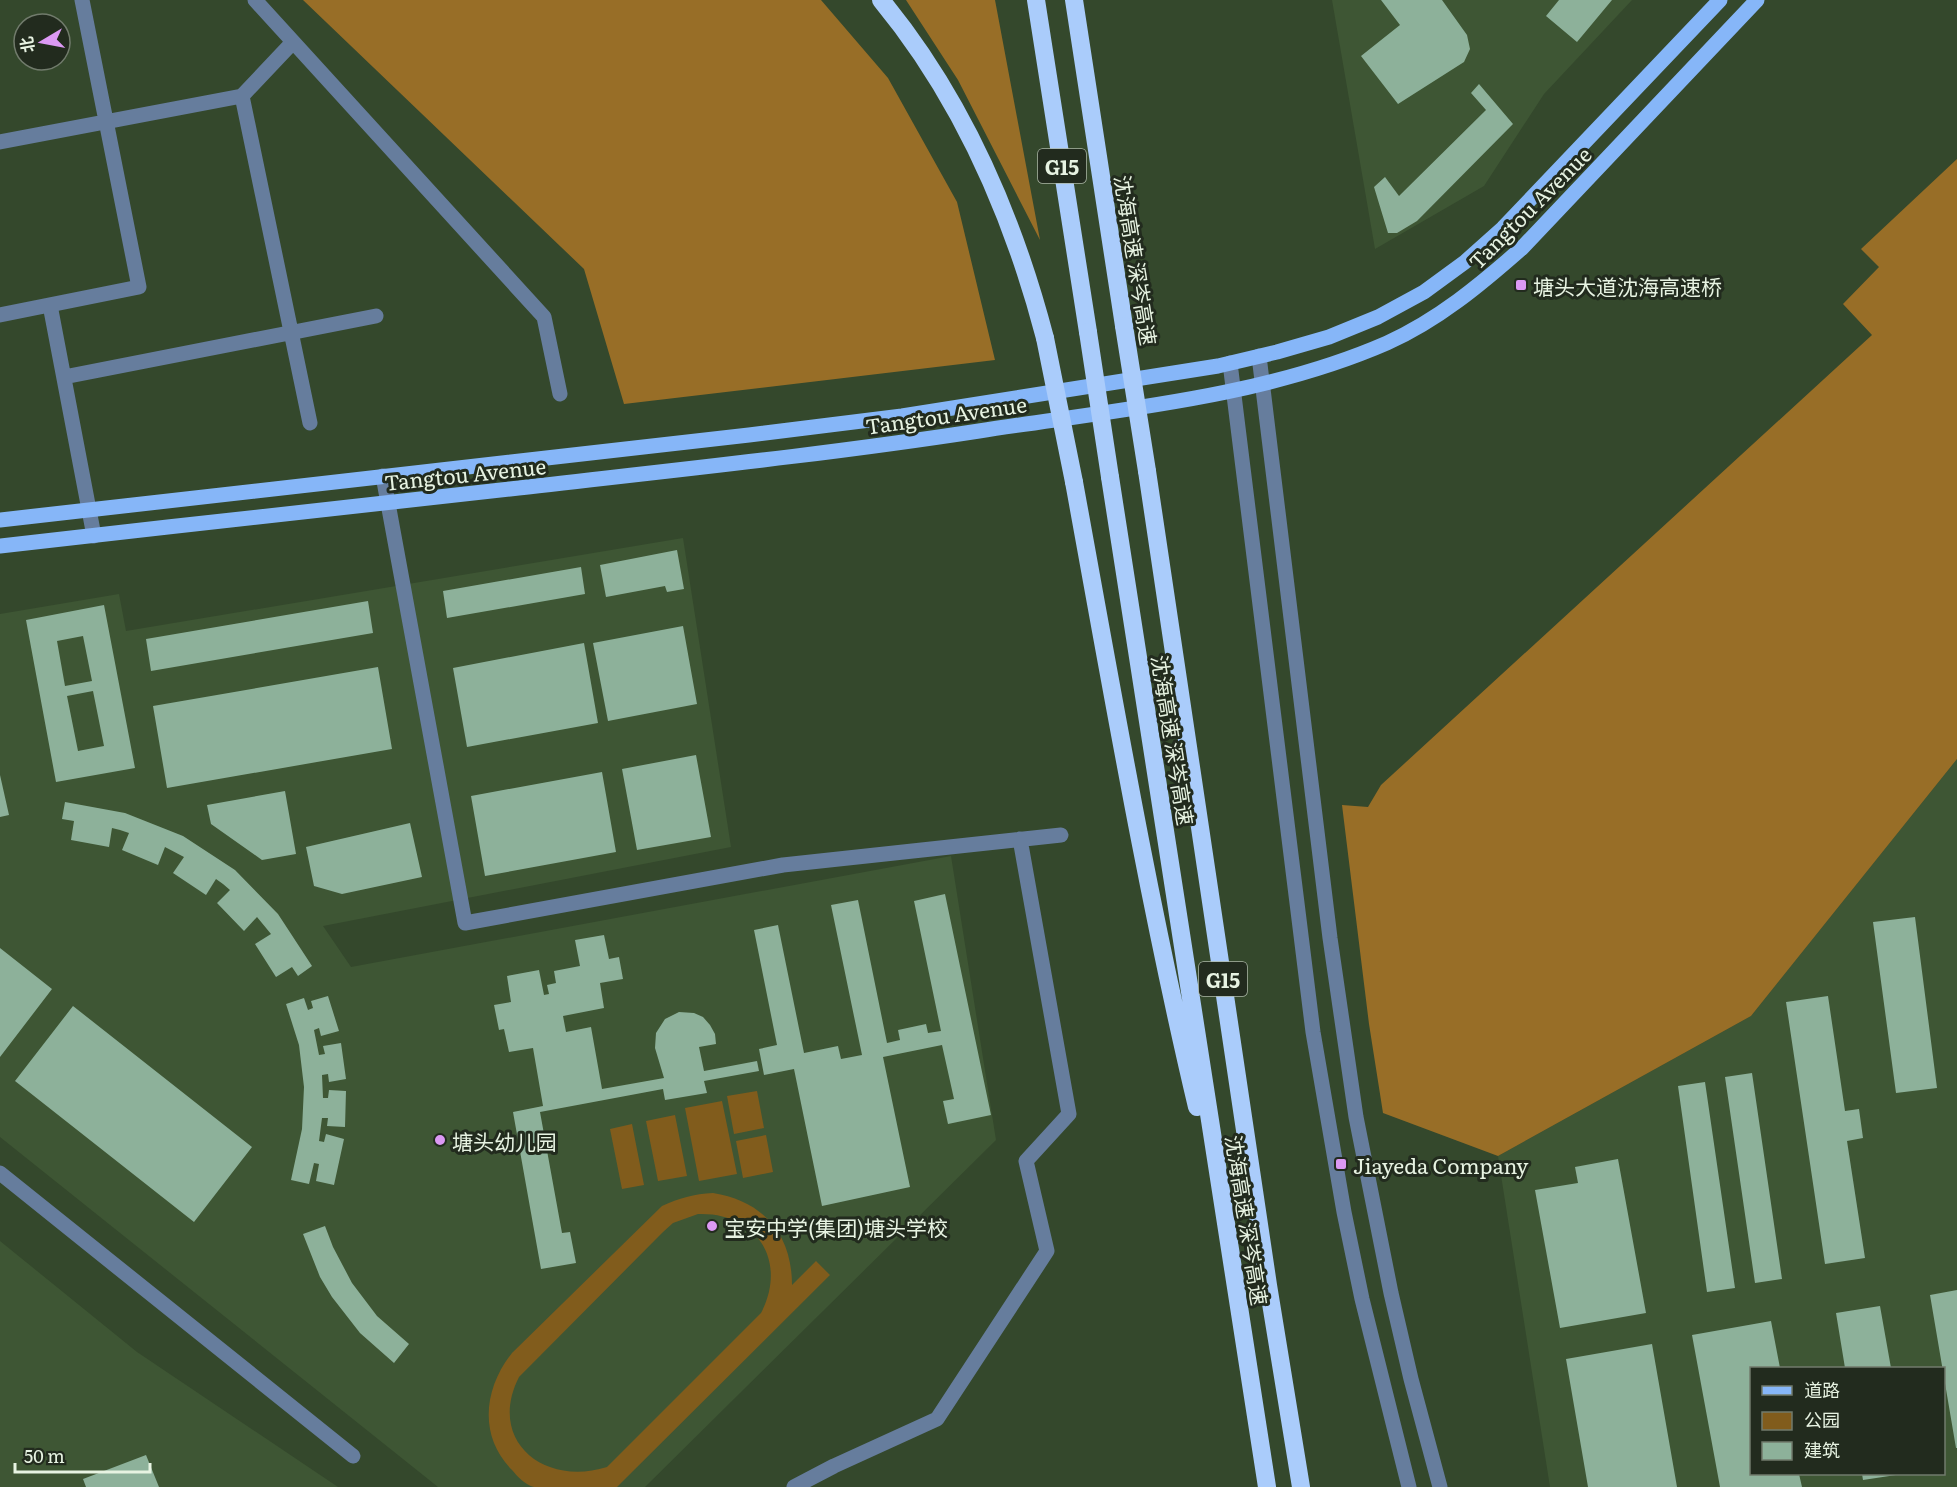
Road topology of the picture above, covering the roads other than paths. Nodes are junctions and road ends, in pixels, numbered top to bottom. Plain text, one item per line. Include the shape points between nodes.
1 (82, 0) edge
2 (255, 0) edge
3 (881, 0) edge
4 (1036, 0) edge
5 (1074, 0) edge
6 (1087, 0) edge
7 (1720, 0) edge
8 (1757, 0) edge
9 (293, 42) junction
10 (242, 96) junction
11 (106, 122) junction
12 (0, 142) edge
13 (1096, 144) junction
14 (50, 305) junction
15 (0, 315) edge
16 (376, 316) dead end
17 (292, 333) junction
18 (1259, 356) junction
19 (1230, 363) junction
20 (64, 376) junction
21 (1262, 383) junction
22 (1234, 390) junction
23 (560, 394) dead end
24 (310, 423) dead end
25 (383, 476) junction
26 (387, 502) junction
27 (90, 510) junction
28 (0, 520) edge
29 (94, 536) junction
30 (0, 546) edge
31 (1060, 835) dead end
32 (1020, 839) junction
33 (0, 1173) edge
34 (1228, 1238) junction
35 (353, 1456) dead end
36 (794, 1487) edge
37 (1267, 1487) edge
38 (1301, 1487) edge
39 (1409, 1487) edge
40 (1440, 1487) edge

1 - 11 street
2 - 9 street
3 - 34 highway, bridge via 925,58 977,148 1031,286 1074,482 1164,964
4 - 34 highway, 沈海高速 深岑高速 / G15, bridge
5 - 13 highway, 沈海高速 深岑高速 / G15
6 - 13 highway
7 - 18 main road, Tangtou Avenue via 1503,228 1465,262 1424,292 1378,317 1329,337
8 - 21 main road, Tangtou Avenue via 1522,248 1482,283 1438,315 1389,342 1338,362
9 - 10 street
9 - 23 street via 544,317
10 - 11 street
10 - 17 street
11 - 12 street
11 - 14 street via 139,287
13 - 38 highway, 沈海高速 深岑高速 / G15, bridge
14 - 15 street
14 - 20 street
16 - 17 street
17 - 20 street
17 - 24 street
18 - 19 main road, Tangtou Avenue
18 - 21 street
19 - 22 street
19 - 25 main road, Tangtou Avenue via 902,416
20 - 27 street
21 - 22 main road, Tangtou Avenue
21 - 40 street via 1347,1062 1390,1293
22 - 26 main road, Tangtou Avenue via 906,442
22 - 39 street via 1322,1089 1362,1299
25 - 26 street
25 - 27 main road, Tangtou Avenue
26 - 29 main road, Tangtou Avenue
26 - 32 street via 465,923 783,865
27 - 28 main road, Tangtou Avenue
27 - 29 street
29 - 30 main road, Tangtou Avenue
31 - 32 street
32 - 36 street via 1069,1114 1026,1161 1047,1251 937,1419
33 - 35 street
34 - 37 highway, 沈海高速 深岑高速 / G15

